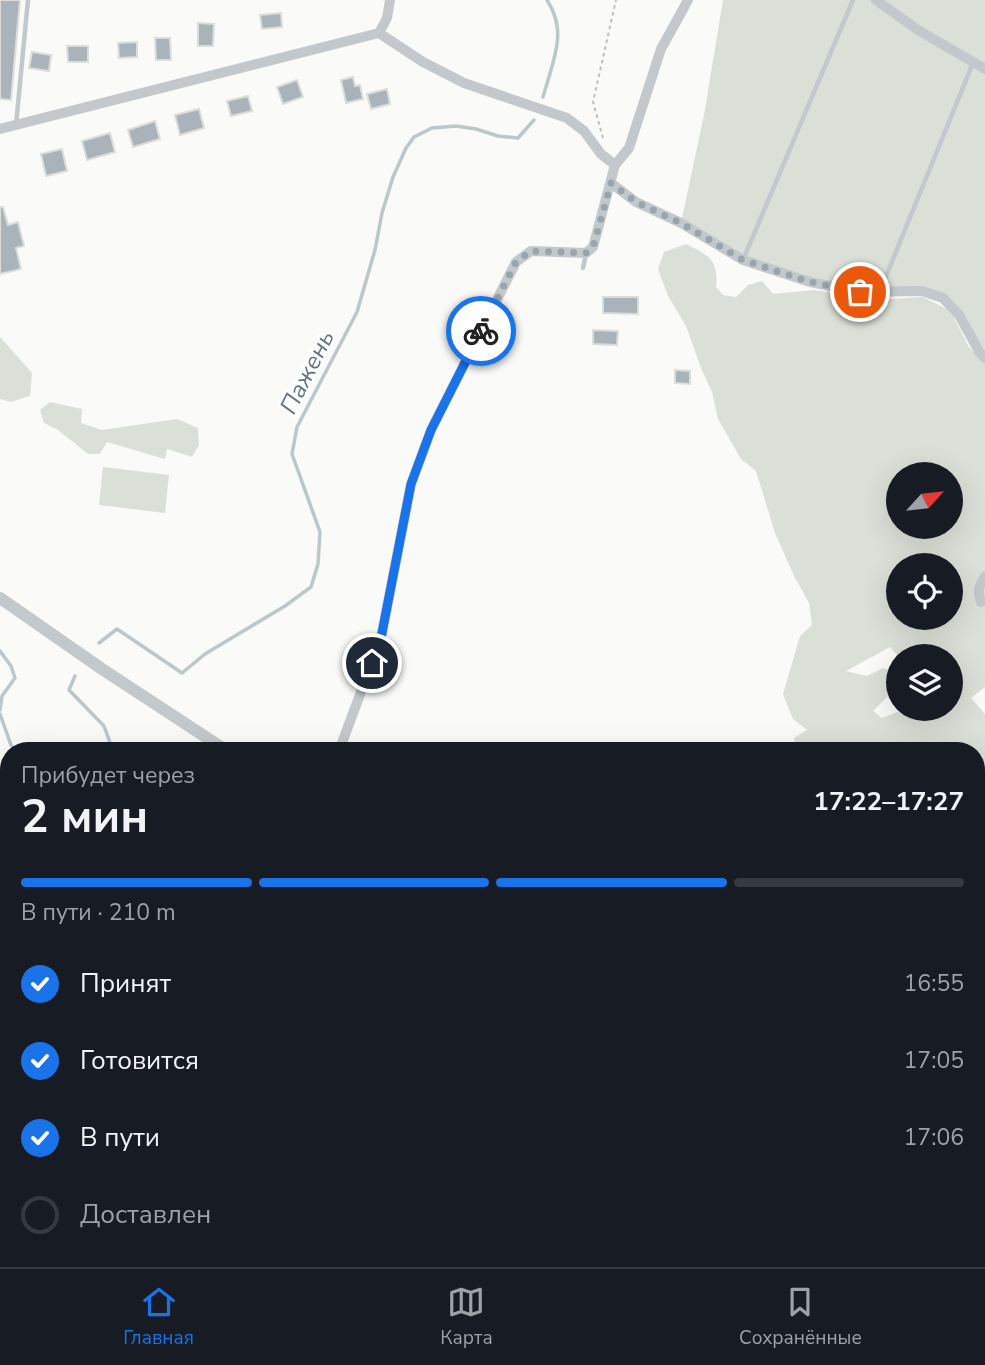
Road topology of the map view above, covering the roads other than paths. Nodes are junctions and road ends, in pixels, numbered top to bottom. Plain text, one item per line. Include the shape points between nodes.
1 (28, 0) edge
2 (390, 0) edge
3 (688, 0) edge
4 (853, 0) edge
5 (876, 0) edge
6 (379, 33) junction
7 (973, 62) junction
8 (985, 69) edge
9 (16, 126) junction
10 (0, 129) edge
11 (615, 165) junction
12 (611, 183) junction
13 (586, 253) junction
14 (743, 260) junction
15 (583, 268) dead end
16 (880, 292) junction
17 (984, 358) edge
18 (985, 576) edge
19 (0, 597) edge
20 (983, 606) edge
21 (213, 742) edge
22 (342, 742) edge

1 - 9 lane
2 - 6 street
3 - 11 street via 662,49 629,148
4 - 14 lane
5 - 7 street
6 - 9 street
6 - 11 street via 464,83 567,118
7 - 8 street
7 - 16 lane
9 - 10 street
11 - 12 street
12 - 13 street via 593,247
12 - 14 street via 636,202
13 - 15 lane
13 - 22 street via 531,251 516,262 431,430 411,484 381,638
14 - 16 street via 810,282
16 - 17 street via 922,291 943,298 959,315
18 - 20 street via 978,593
19 - 21 street

